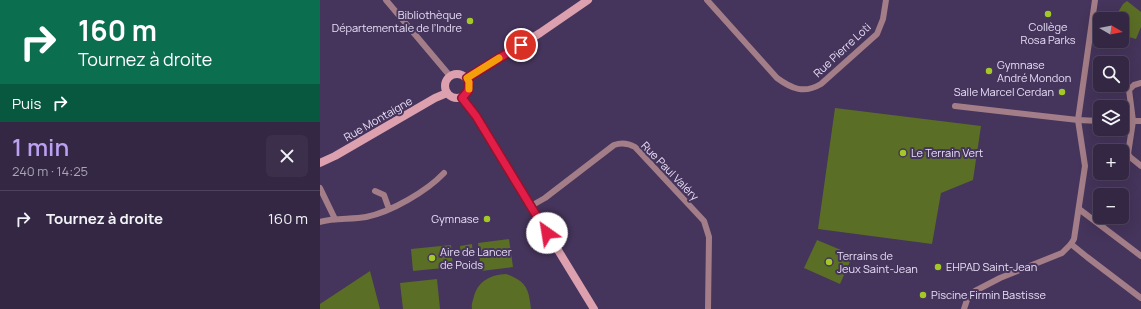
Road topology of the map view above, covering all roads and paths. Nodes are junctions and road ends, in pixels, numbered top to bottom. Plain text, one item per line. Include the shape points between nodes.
1 (386, 0) edge
2 (588, 0) edge
3 (707, 0) edge
4 (886, 0) edge
5 (1095, 0) edge
6 (450, 76) junction
7 (467, 78) junction
8 (1141, 83) edge
9 (447, 93) junction
10 (462, 98) junction
11 (955, 106) dead end
12 (1078, 120) junction
13 (1093, 121) edge
14 (1141, 121) edge
15 (1129, 122) edge
16 (1133, 122) junction
17 (320, 162) edge
18 (1141, 166) edge
19 (444, 173) dead end
20 (320, 188) edge
21 (375, 191) dead end
22 (531, 206) junction
23 (388, 208) junction
24 (1079, 209) junction
25 (335, 219) junction
26 (320, 222) edge
27 (1071, 244) junction
28 (1141, 256) edge
29 (1141, 298) edge
30 (594, 309) edge
31 (708, 309) edge
32 (964, 309) edge

1 - 6 street
2 - 7 street
3 - 4 street, Rue Pierre Loti via 777,78 798,90 813,89 821,84 877,34
5 - 12 street
6 - 7 street via 459,74
6 - 9 street via 445,86
7 - 10 street via 468,91
8 - 16 street via 1129,90
9 - 10 street via 454,98
9 - 17 street, Rue Montaigne
10 - 22 street via 476,116
11 - 12 street
12 - 13 street
12 - 24 street via 1085,166
14 - 16 street
15 - 16 street
16 - 18 street via 1128,154
19 - 23 street via 415,196
20 - 25 street
21 - 23 street via 384,195
22 - 30 street
22 - 31 street, Rue Paul Valéry via 614,145 629,144 704,221 708,232
23 - 25 street via 366,217
24 - 27 street
24 - 28 street
25 - 26 street
27 - 29 street
27 - 32 street via 1062,254 1000,278 975,291 968,297

